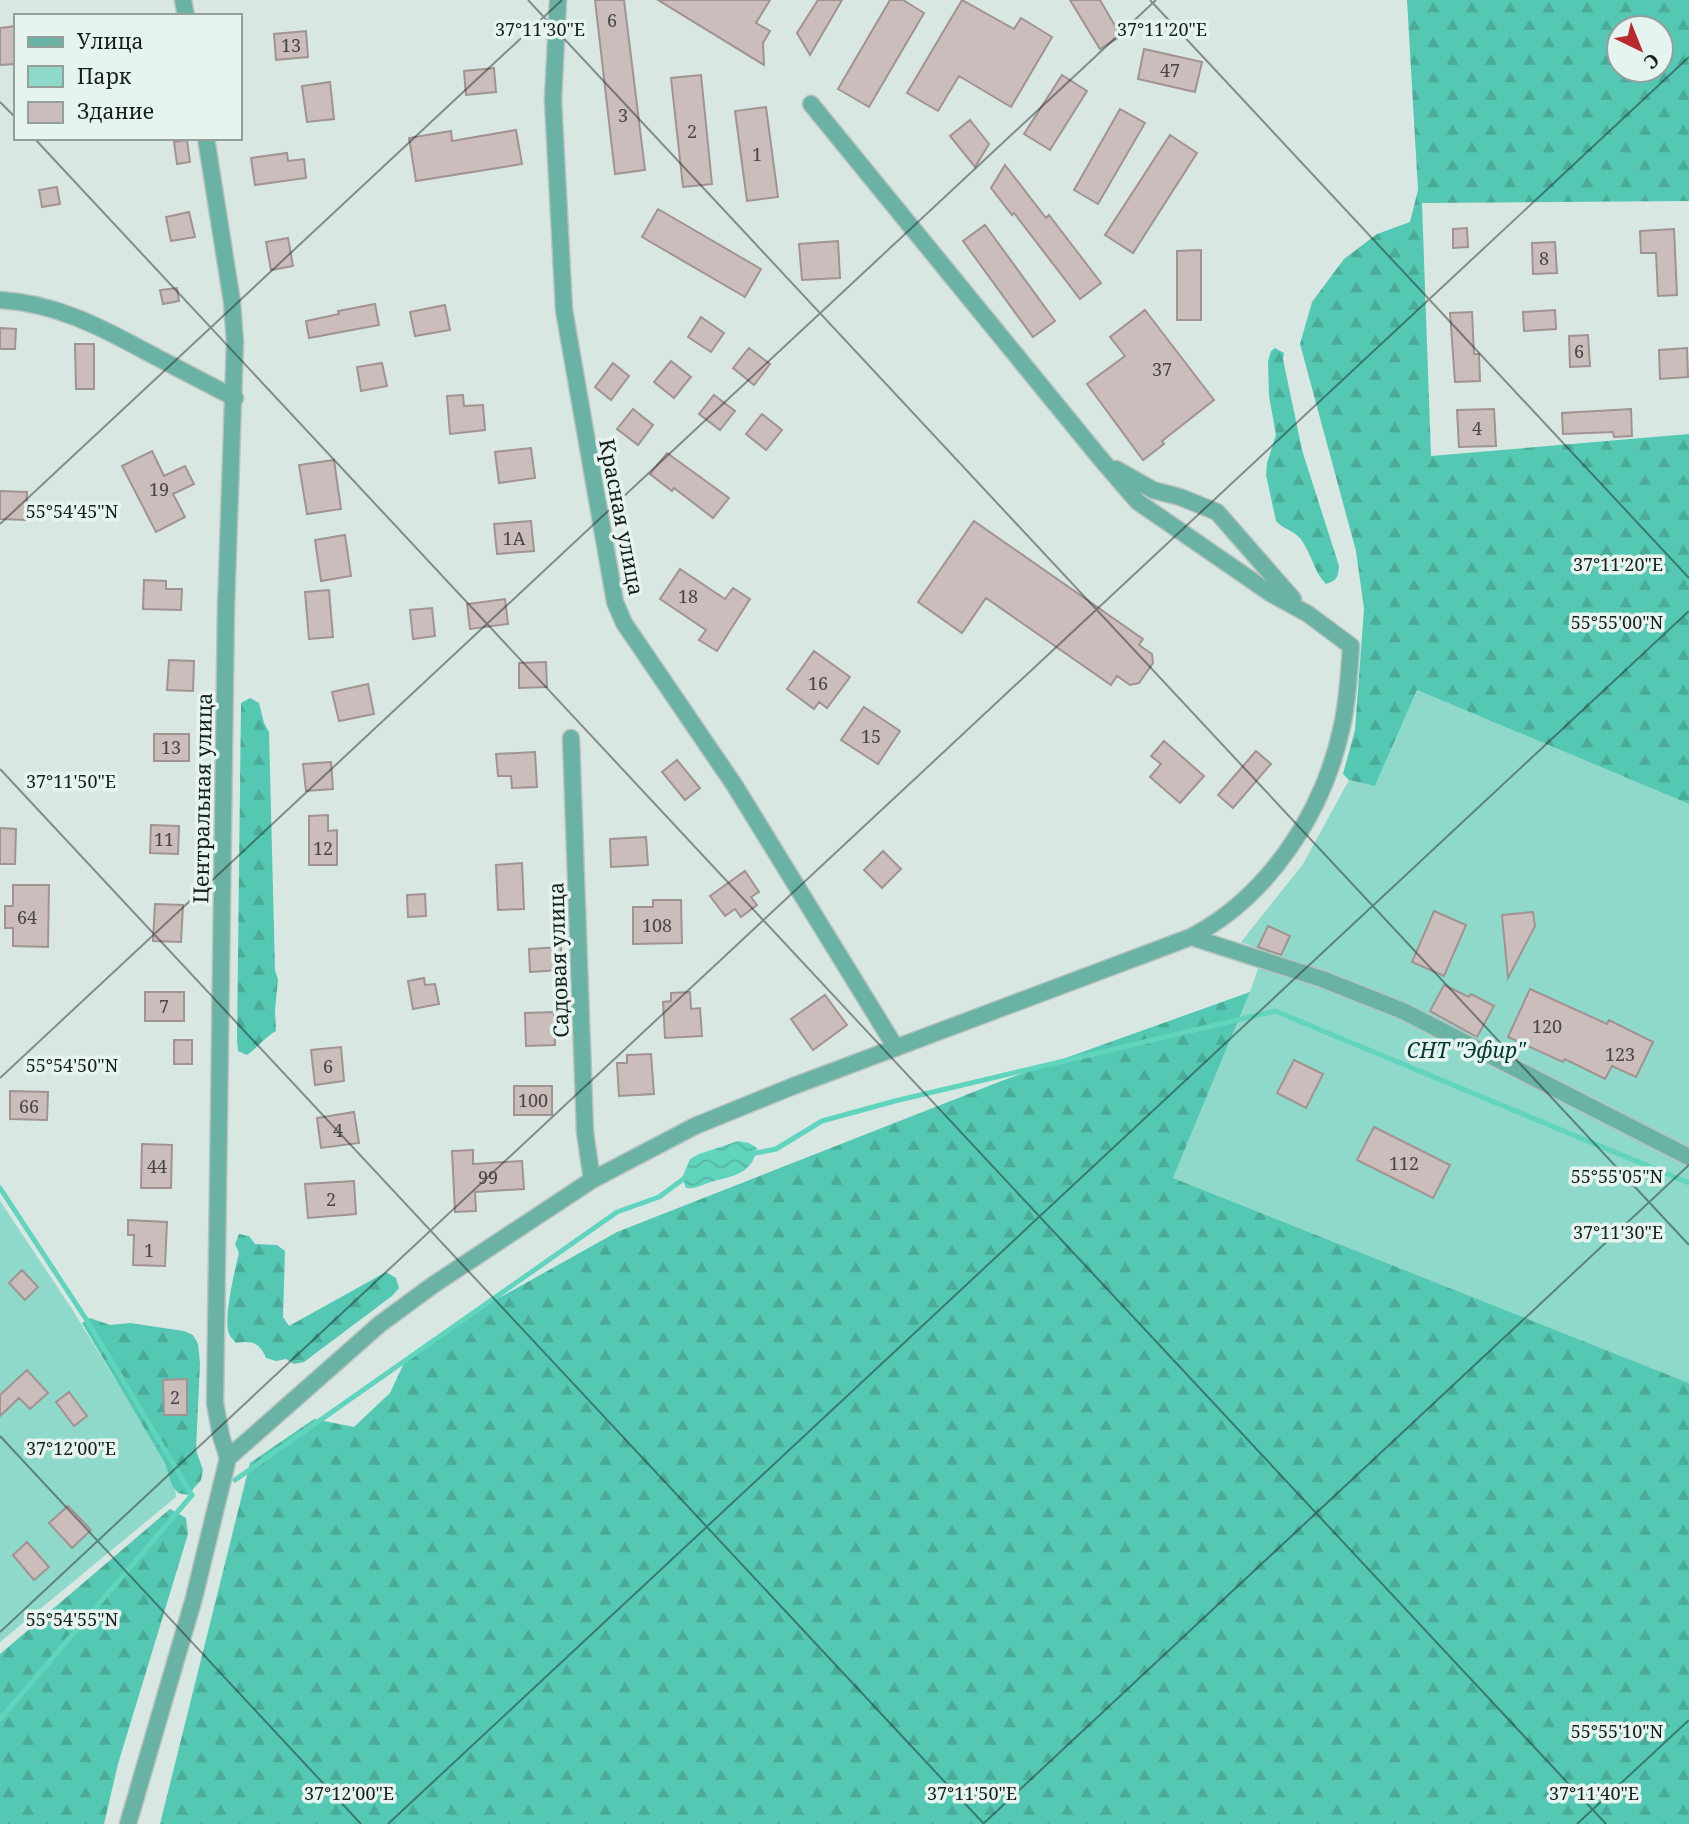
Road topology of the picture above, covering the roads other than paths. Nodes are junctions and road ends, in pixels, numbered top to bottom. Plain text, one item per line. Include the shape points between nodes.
1 (558, 0) edge
2 (811, 104) dead end
3 (206, 140) edge
4 (0, 300) edge
5 (235, 398) junction
6 (1100, 458) junction
7 (1308, 614) junction
8 (571, 738) dead end
9 (1191, 937) junction
10 (896, 1048) junction
11 (1689, 1157) edge
12 (592, 1180) junction
13 (228, 1458) junction
14 (128, 1824) edge

1 - 10 street, Красная улица via 553,100 564,310 615,602 624,623 735,786
2 - 6 street
3 - 5 street, Центральная улица via 232,302
4 - 5 street via 65,312
5 - 13 street, Центральная улица via 226,607 215,1402
6 - 7 street via 1138,502
6 - 7 street via 1153,490 1217,512
7 - 9 street via 1351,646 1342,729 1329,770 1286,855 1242,902
8 - 12 street, Садовая улица via 585,1132
9 - 10 street
9 - 11 street via 1403,1010
10 - 12 street via 695,1126
12 - 13 street via 380,1324
13 - 14 street via 194,1598

